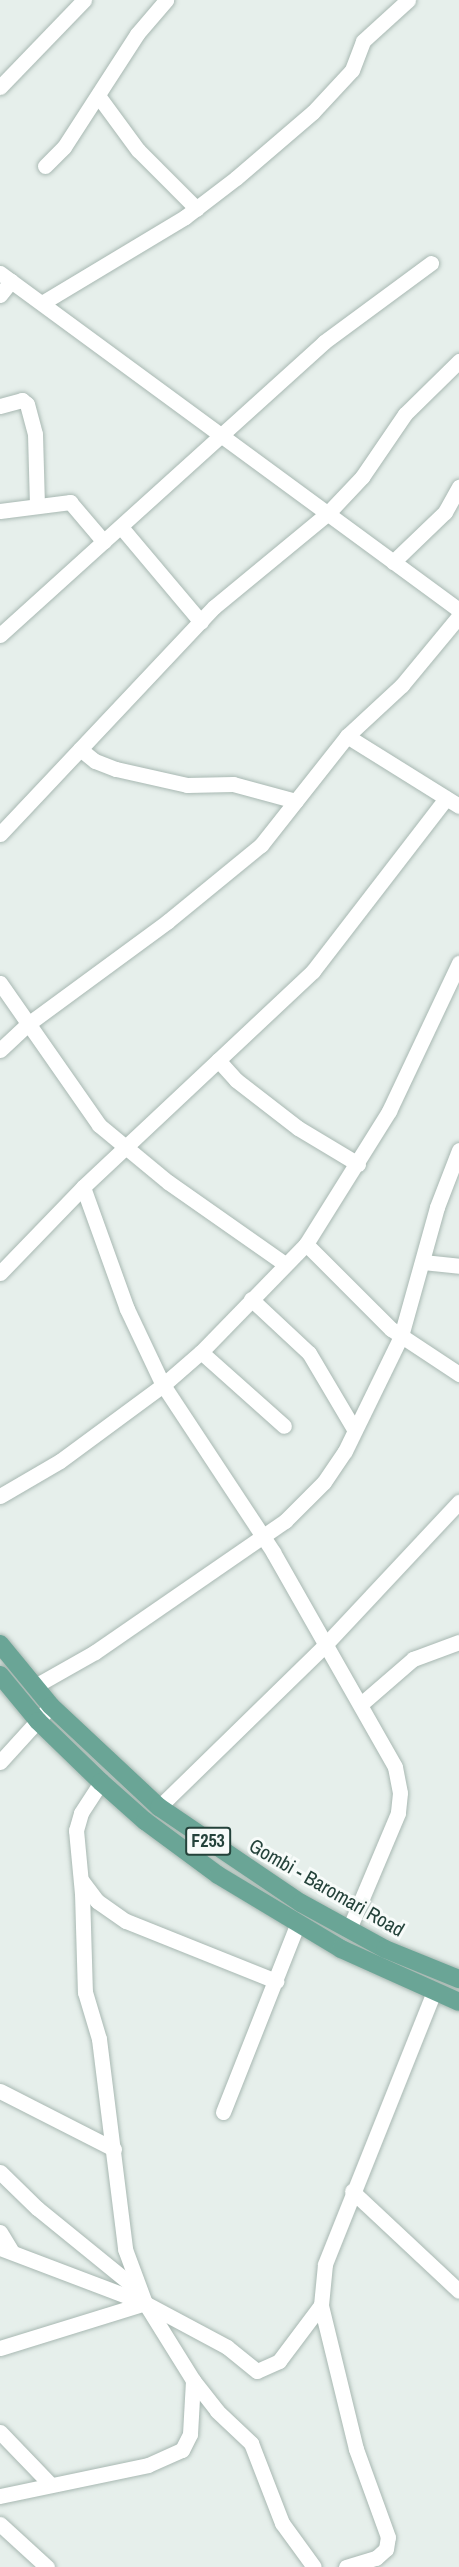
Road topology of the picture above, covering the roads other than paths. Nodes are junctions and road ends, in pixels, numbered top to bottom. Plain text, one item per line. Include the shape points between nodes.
1 (84, 0) edge
2 (166, 0) edge
3 (408, 0) edge
4 (0, 87) edge
5 (99, 97) junction
6 (45, 166) dead end
7 (197, 209) junction
8 (431, 263) dead end
9 (6, 277) edge
10 (0, 296) edge
11 (42, 303) junction
12 (459, 361) edge
13 (0, 406) edge
14 (221, 436) junction
15 (459, 487) edge
16 (37, 505) junction
17 (0, 511) edge
18 (328, 513) junction
19 (120, 527) junction
20 (104, 542) junction
21 (393, 562) junction
22 (459, 610) edge
23 (459, 616) edge
24 (201, 622) junction
25 (0, 635) edge
26 (347, 736) junction
27 (80, 749) junction
28 (296, 801) junction
29 (453, 802) edge
30 (0, 834) edge
31 (459, 963) edge
32 (0, 983) edge
33 (28, 1024) junction
34 (0, 1050) edge
35 (218, 1060) junction
36 (125, 1147) junction
37 (459, 1150) edge
38 (358, 1164) junction
39 (83, 1186) junction
40 (306, 1244) junction
41 (423, 1262) junction
42 (285, 1264) junction
43 (459, 1266) edge
44 (0, 1273) edge
45 (251, 1299) junction
46 (401, 1336) junction
47 (201, 1352) junction
48 (459, 1374) edge
49 (163, 1385) junction
50 (284, 1426) dead end
51 (354, 1429) junction
52 (0, 1496) edge
53 (459, 1502) edge
54 (260, 1536) junction
55 (459, 1642) edge
56 (0, 1644) edge
57 (326, 1644) junction
58 (0, 1675) edge
59 (35, 1686) junction
60 (361, 1704) junction
61 (51, 1706) junction
62 (38, 1721) junction
63 (0, 1762) edge
64 (101, 1782) junction
65 (159, 1807) junction
66 (81, 1880) junction
67 (297, 1925) junction
68 (349, 1929) junction
69 (459, 1979) edge
70 (276, 1981) junction
71 (434, 1992) junction
72 (459, 2002) edge
73 (0, 2091) edge
74 (223, 2112) dead end
75 (114, 2149) junction
76 (0, 2172) edge
77 (352, 2191) junction
78 (0, 2232) edge
79 (6, 2250) edge
80 (459, 2291) edge
81 (142, 2297) junction
82 (321, 2305) junction
83 (0, 2348) edge
84 (194, 2380) junction
85 (0, 2432) edge
86 (50, 2484) junction
87 (0, 2496) edge
88 (0, 2524) edge
89 (47, 2567) edge
90 (314, 2567) edge
91 (346, 2567) edge

1 - 4 street
2 - 5 street via 137,34
3 - 7 street via 363,42 352,70 312,112
5 - 6 street via 64,147
5 - 7 street via 138,150
7 - 11 street
8 - 14 street via 324,342
9 - 10 street
9 - 11 street
11 - 14 street
12 - 18 street via 405,414 362,477
13 - 16 street via 22,400 27,404 35,434
14 - 18 street
14 - 19 street
15 - 21 street via 445,512
16 - 17 street
16 - 20 street via 70,502
18 - 21 street
18 - 24 street
19 - 20 street
19 - 24 street
20 - 25 street
21 - 22 street
23 - 26 street via 402,685
24 - 27 street
26 - 28 street
26 - 29 street
27 - 28 street via 95,761 116,769 187,785 233,784
27 - 30 street
28 - 33 street via 261,845 225,877
29 - 35 street via 313,971
31 - 38 street via 389,1111
32 - 33 street
33 - 34 street
33 - 36 street via 99,1125
35 - 36 street
35 - 38 street via 236,1080 298,1128
36 - 39 street
36 - 42 street
37 - 41 street
38 - 40 street
39 - 44 street
39 - 49 street via 127,1309
40 - 42 street
40 - 46 street
41 - 43 street
41 - 46 street
42 - 45 street
45 - 47 street
45 - 51 street via 309,1353
46 - 48 street
46 - 51 street
47 - 49 street
47 - 50 street
49 - 52 street via 69,1455
49 - 54 street
51 - 54 street via 345,1451 324,1482 302,1507
53 - 57 street
54 - 57 street
54 - 59 street via 95,1652
55 - 60 street via 412,1659 385,1678
56 - 59 main road, Gombi - Baromari Road / F253
57 - 60 street
57 - 65 street
58 - 62 main road, F253
59 - 61 main road, Gombi - Baromari Road / F253
60 - 68 street via 395,1767 400,1793 398,1813
61 - 62 street
61 - 65 main road, Gombi - Baromari Road / F253
62 - 63 street
62 - 64 main road, F253
64 - 66 street via 75,1830
64 - 67 main road, F253 via 145,1821 218,1875
65 - 68 main road, Gombi - Baromari Road / F253 via 266,1881
66 - 70 street via 97,1901 126,1920
66 - 75 street via 85,1992 99,2039
67 - 70 street
67 - 71 main road, F253
68 - 69 main road, Gombi - Baromari Road / F253 via 384,1949
70 - 74 street
71 - 72 main road, F253
71 - 77 street
73 - 75 street
75 - 81 street via 120,2222
76 - 81 street
77 - 80 street
77 - 82 street via 325,2264
78 - 79 street
79 - 81 street
81 - 82 street via 227,2347 257,2371 279,2361
81 - 83 street
81 - 84 street
82 - 91 street via 356,2449 388,2537 386,2549 376,2558
84 - 86 street via 190,2434 182,2451 148,2465
84 - 90 street via 218,2411 251,2443 282,2523
85 - 86 street
86 - 87 street
88 - 89 street

